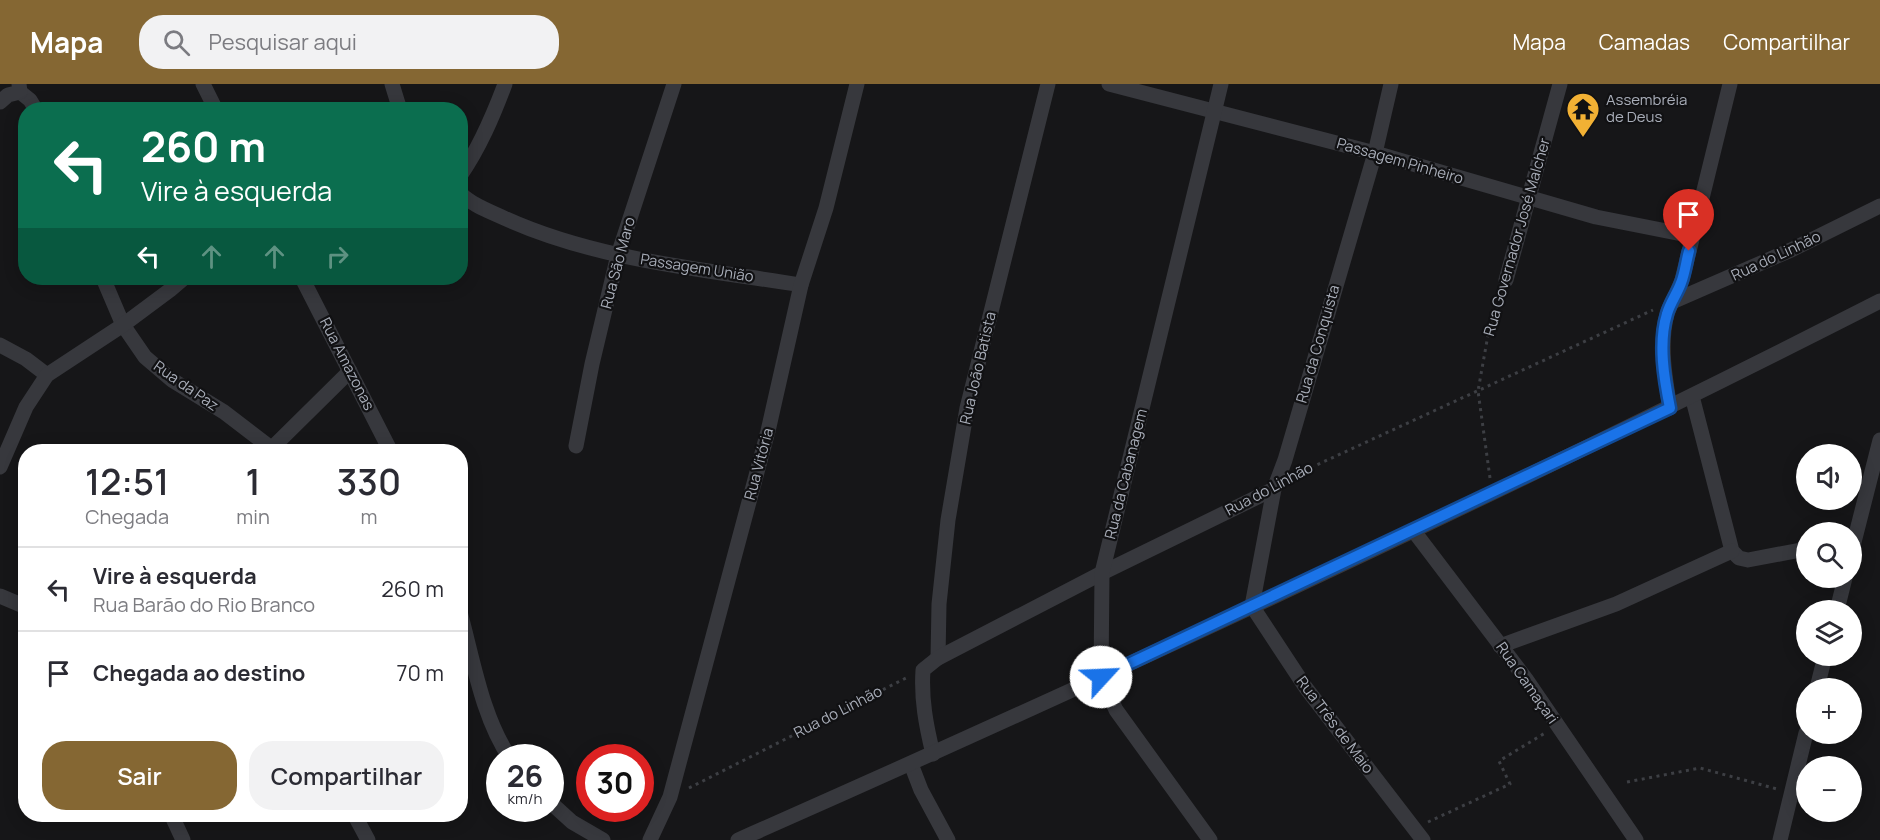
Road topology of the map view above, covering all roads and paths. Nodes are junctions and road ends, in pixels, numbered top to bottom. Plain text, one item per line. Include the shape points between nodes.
1 (203, 84) edge
2 (392, 84) edge
3 (506, 84) edge
4 (674, 84) edge
5 (857, 84) edge
6 (1048, 84) edge
7 (1110, 84) edge
8 (1221, 84) edge
9 (1392, 84) edge
10 (1560, 84) edge
11 (1730, 84) edge
12 (19, 88) edge
13 (0, 102) edge
14 (31, 102) edge
15 (212, 102) edge
16 (398, 102) edge
17 (1213, 112) junction
18 (1375, 153) junction
19 (468, 164) edge
20 (1530, 198) junction
21 (468, 199) edge
22 (1880, 206) edge
23 (1692, 236) junction
24 (618, 255) junction
25 (1506, 280) joint
26 (105, 285) edge
27 (176, 285) edge
28 (306, 285) edge
29 (801, 285) junction
30 (1674, 301) junction
31 (1880, 301) edge
32 (123, 326) junction
33 (0, 345) edge
34 (350, 371) junction
35 (47, 375) junction
36 (1478, 391) junction
37 (1692, 396) junction
38 (1670, 408) junction
39 (1880, 440) edge
40 (263, 444) edge
41 (276, 444) edge
42 (387, 444) edge
43 (576, 446) dead end
44 (0, 467) edge
45 (1274, 489) junction
46 (1491, 492) junction
47 (1858, 522) edge
48 (1413, 530) junction
49 (1732, 551) junction
50 (1796, 551) edge
51 (1102, 573) junction
52 (0, 596) edge
53 (18, 604) edge
54 (1252, 606) junction
55 (468, 641) edge
56 (1500, 646) junction
57 (938, 658) junction
58 (923, 670) junction
59 (1101, 677) junction
60 (1557, 726) junction
61 (502, 744) edge
62 (1803, 744) edge
63 (933, 754) junction
64 (911, 764) junction
65 (1627, 782) dead end
66 (1779, 789) dead end
67 (670, 797) junction
68 (564, 815) edge
69 (175, 822) edge
70 (358, 822) edge
71 (1418, 834) edge
72 (183, 840) edge
73 (368, 840) edge
74 (603, 840) edge
75 (650, 840) edge
76 (738, 840) edge
77 (948, 840) edge
78 (1209, 840) edge
79 (1636, 840) edge
80 (1780, 840) edge

1 - 15 street
2 - 16 street
3 - 19 street
4 - 24 street, Rua São Maro
5 - 29 street, Rua Vitória via 826,208
6 - 57 street, Rua João Batista via 967,408 948,520
7 - 17 street, Passagem Pinheiro
8 - 17 street, Rua da Cabanagem
9 - 18 street, Rua da Conquista
10 - 20 street, Rua Governador José Malcher
11 - 23 street
12 - 13 street
12 - 14 street
17 - 18 street, Passagem Pinheiro
17 - 51 street, Rua da Cabanagem
18 - 20 street, Passagem Pinheiro
18 - 45 street, Rua da Conquista
20 - 23 street, Passagem Pinheiro via 1596,217
20 - 25 street, Rua Governador José Malcher
21 - 24 street, Passagem União via 536,231
22 - 30 street, Rua do Linhão
23 - 30 street
24 - 29 street, Passagem União
24 - 43 street, Rua São Maro
25 - 36 path, Rua Governador José Malcher via 1488,335
26 - 32 street, Rua da Paz
27 - 32 street
28 - 34 street, Rua Amazonas
29 - 67 street, Rua Vitória via 768,431
30 - 36 path, Rua do Linhão
30 - 38 street via 1668,312 1663,344
31 - 37 street
32 - 35 street
32 - 40 street, Rua da Paz via 145,357 172,380 224,412
33 - 35 street
34 - 41 street
34 - 42 street, Rua Amazonas
35 - 44 street via 26,407
36 - 45 path, Rua do Linhão via 1296,474
36 - 46 path, Rua Governador José Malcher
37 - 38 street
37 - 49 street
38 - 46 street
39 - 47 street
45 - 51 street, Rua do Linhão
45 - 54 street, Rua da Conquista
46 - 48 street
48 - 54 street
48 - 56 street, Rua Camaçari
49 - 50 street via 1748,560
49 - 56 street via 1616,604
51 - 57 street, Rua do Linhão
51 - 59 street, Rua da Cabanagem
52 - 53 street
54 - 59 street
54 - 71 street, Rua Três de Maio via 1306,688
55 - 61 street via 488,714
56 - 60 street, Rua Camaçari
57 - 58 street, Rua do Linhão
58 - 63 street via 925,720
58 - 67 path, Rua do Linhão
59 - 63 street
59 - 78 street, Rua da Cabanagem via 1116,710
60 - 71 path via 1499,761 1510,784
60 - 79 street, Rua Camaçari
62 - 80 street
63 - 64 street
64 - 76 street
64 - 77 street
65 - 66 path via 1700,768
67 - 75 street, Rua Vitória
68 - 74 street
69 - 72 street
70 - 73 street

